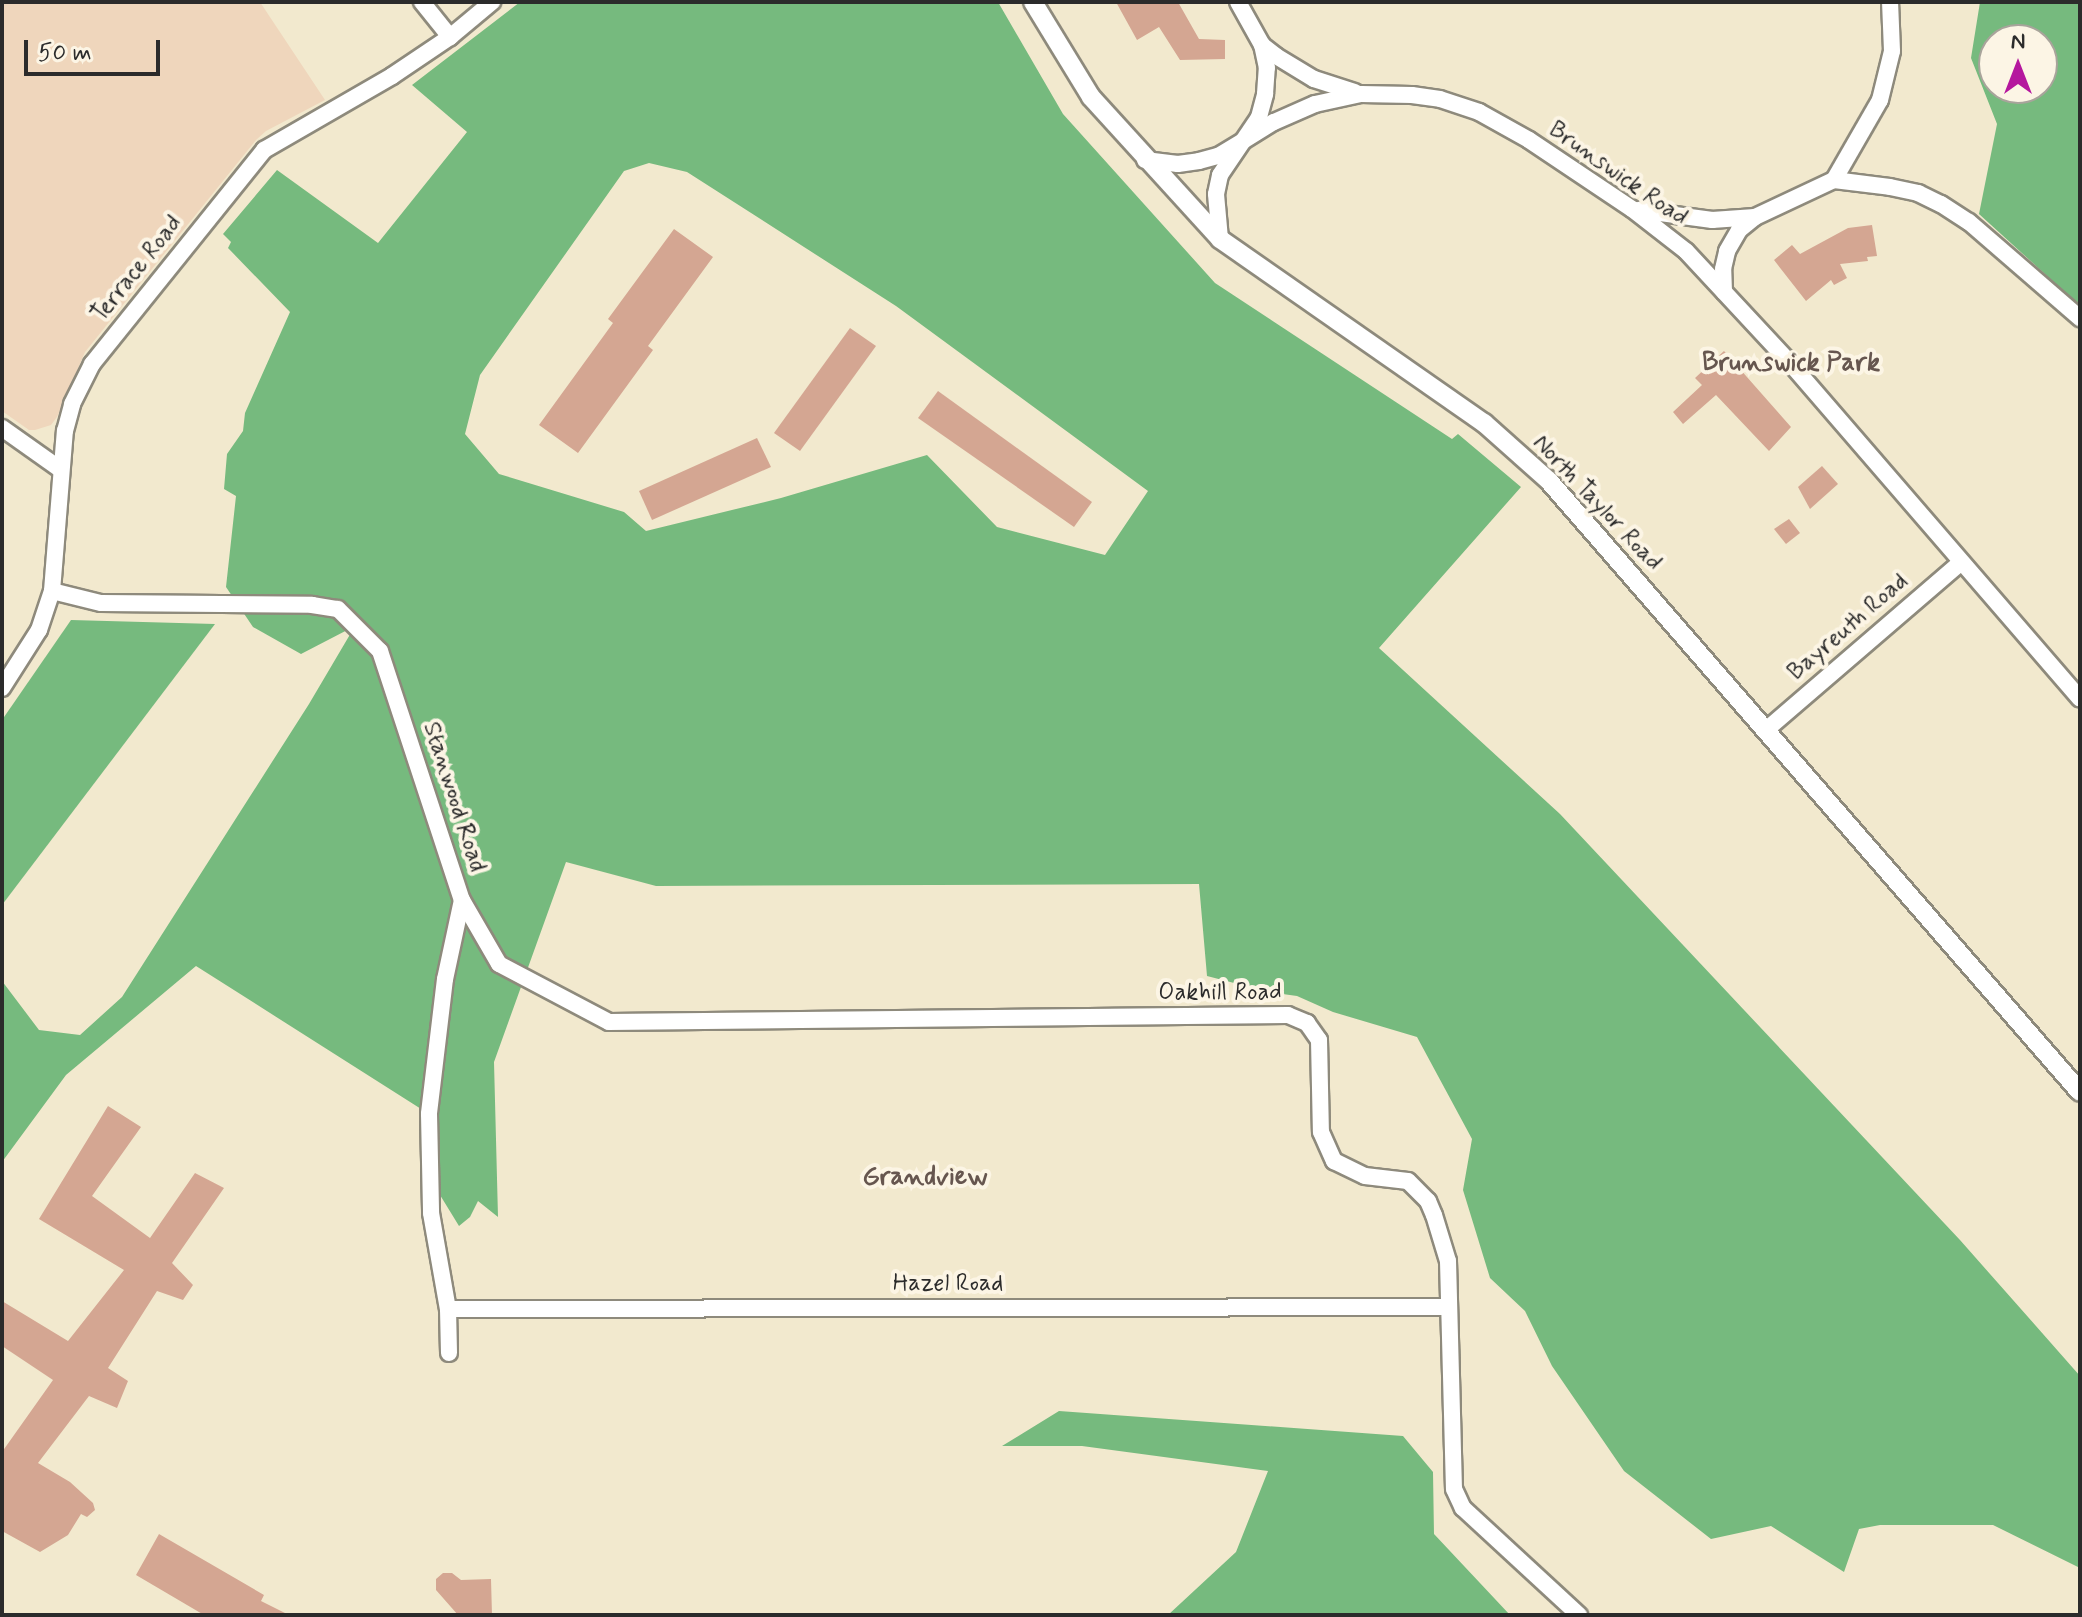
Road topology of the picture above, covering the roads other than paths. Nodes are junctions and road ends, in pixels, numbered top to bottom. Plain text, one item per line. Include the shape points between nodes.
1 (422, 2) edge
2 (492, 2) edge
3 (1033, 2) edge
4 (1238, 2) edge
5 (1890, 2) edge
6 (450, 37) junction
7 (1262, 45) junction
8 (1361, 94) junction
9 (1243, 141) junction
10 (1145, 160) junction
11 (1834, 180) junction
12 (1632, 209) junction
13 (1755, 217) junction
14 (1220, 239) junction
15 (1724, 292) junction
16 (2080, 318) edge
17 (2, 428) edge
18 (60, 469) junction
19 (1961, 562) junction
20 (52, 591) junction
21 (2, 688) edge
22 (2080, 699) edge
23 (1766, 730) junction
24 (462, 900) junction
25 (2080, 1092) edge
26 (1449, 1307) junction
27 (448, 1309) junction
28 (449, 1353) dead end
29 (1579, 1615) edge

1 - 6 street
2 - 6 street, Terrace Road
3 - 10 street, North Taylor Road via 1091,97
4 - 7 street
5 - 11 street via 1892,51 1880,100
6 - 18 street, Terrace Road via 264,150 92,364 72,404
7 - 8 street via 1314,79
7 - 9 street via 1265,94 1259,117
8 - 9 street, Brunswick Road via 1315,104
8 - 12 street, Brunswick Road via 1440,99 1479,112
9 - 10 street via 1199,161
9 - 14 street, Brunswick Road via 1220,175
10 - 14 street, North Taylor Road
11 - 13 street
11 - 16 street via 1890,187 1941,204
12 - 13 street via 1712,220
12 - 15 street, Brunswick Road via 1686,251
13 - 15 street via 1739,230 1727,251
14 - 23 street, North Taylor Road via 1403,364 1513,448 1596,532
15 - 19 street, Brunswick Road
17 - 18 street
18 - 20 street, Terrace Road
19 - 22 street, Brunswick Road
19 - 23 street, Bayreuth Road
20 - 21 street, Terrace Road via 39,630
20 - 24 street, Stanwood Road via 101,603 338,609 380,651
23 - 25 street, North Taylor Road
24 - 26 street, Oakhill Road via 499,964 609,1022 1288,1015 1307,1023 1319,1040 1321,1132 1334,1161 1365,1176 1408,1181 1428,1201 1448,1261
24 - 27 street, Stanwood Road via 445,979 429,1114 431,1213
26 - 27 street, Hazel Road
26 - 29 street, Oakhill Road via 1454,1489 1463,1508
27 - 28 street, Stanwood Road

